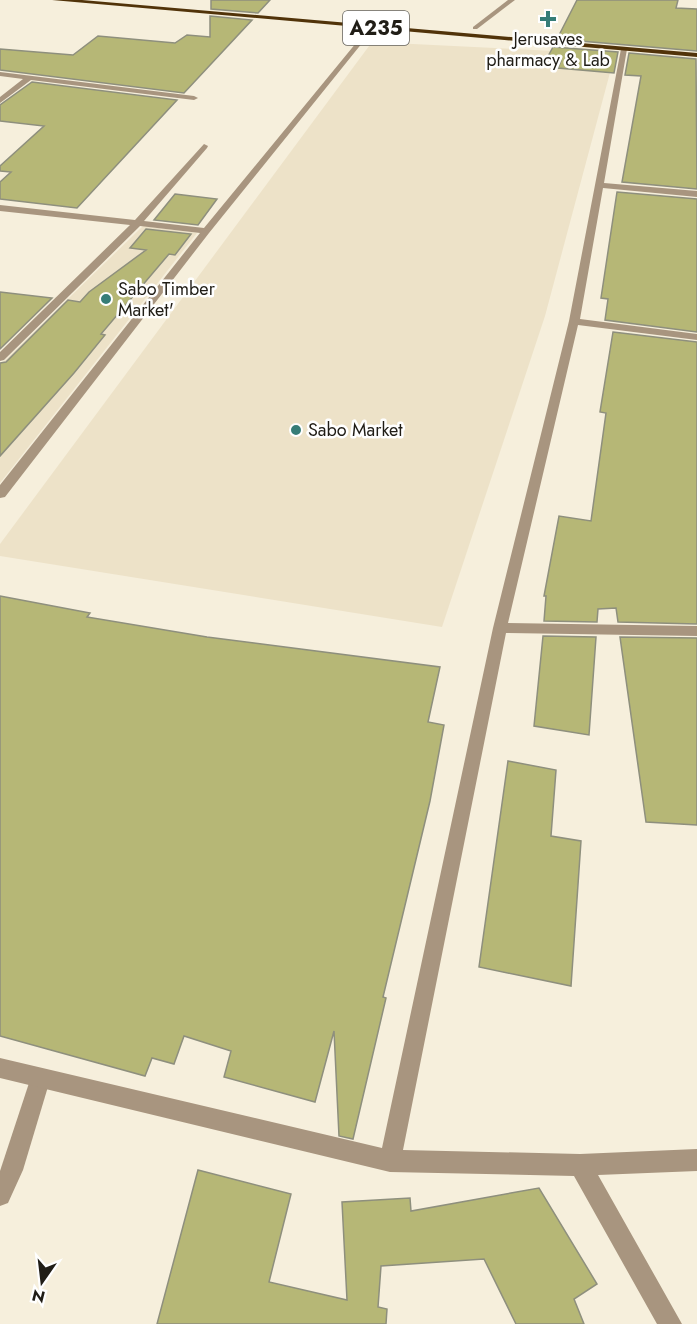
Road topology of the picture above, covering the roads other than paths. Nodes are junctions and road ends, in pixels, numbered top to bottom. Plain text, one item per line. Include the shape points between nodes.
1 (56, 0) edge
2 (158, 0) edge
3 (512, 0) edge
4 (372, 27) junction
5 (475, 28) junction
6 (697, 46) edge
7 (624, 49) junction
8 (697, 55) edge
9 (0, 74) edge
10 (30, 78) junction
11 (194, 98) dead end
12 (0, 101) edge
13 (204, 146) dead end
14 (599, 185) junction
15 (697, 194) edge
16 (0, 208) edge
17 (138, 223) junction
18 (206, 231) junction
19 (574, 321) junction
20 (697, 337) edge
21 (0, 357) edge
22 (0, 494) edge
23 (500, 628) junction
24 (697, 631) edge
25 (0, 1068) edge
26 (40, 1080) junction
27 (697, 1160) edge
28 (390, 1161) junction
29 (580, 1165) junction
30 (0, 1195) edge
31 (670, 1324) edge

1 - 4 highway, A235
2 - 5 highway, A235
3 - 5 street
4 - 7 highway, A235
4 - 18 street
5 - 6 highway, A235
7 - 8 highway, A235
7 - 14 street
9 - 10 street
10 - 11 street
10 - 12 street
13 - 17 street
14 - 15 street
14 - 19 street
16 - 17 street
17 - 18 street
17 - 21 street
18 - 22 street
19 - 20 street
19 - 23 street
23 - 24 street
23 - 28 street
25 - 26 street
26 - 28 street
26 - 30 street via 12,1170
27 - 29 street
28 - 29 street
29 - 31 street

